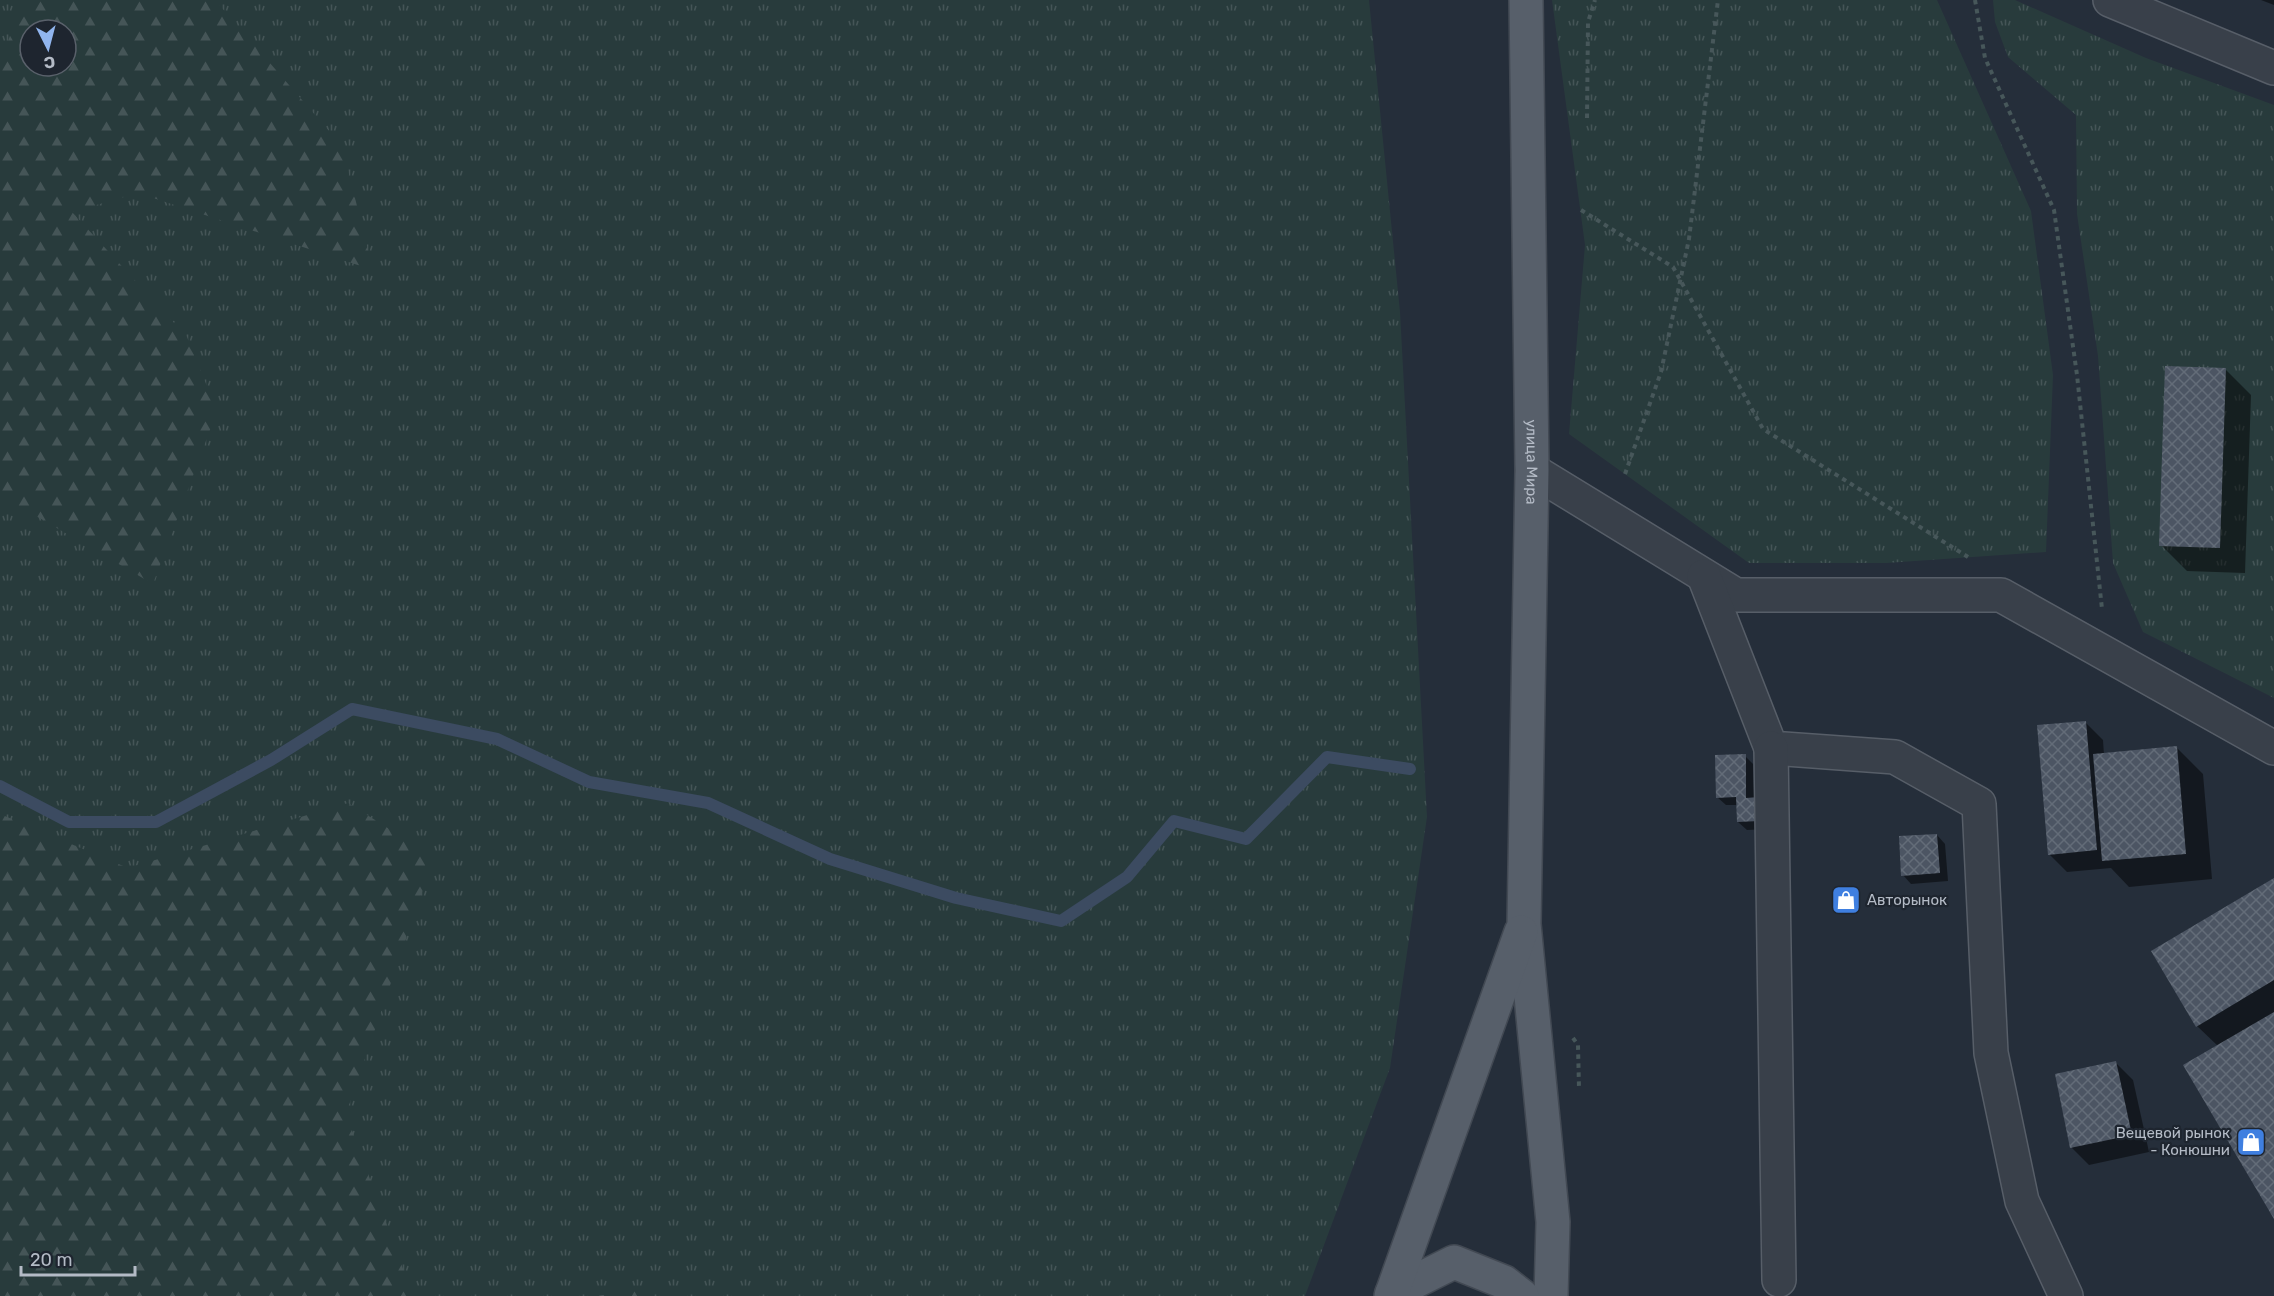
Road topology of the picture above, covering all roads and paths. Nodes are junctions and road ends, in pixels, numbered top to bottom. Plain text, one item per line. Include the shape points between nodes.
1 (1527, 0) edge
2 (1595, 0) edge
3 (1718, 0) edge
4 (1975, 0) edge
5 (2110, 0) edge
6 (2274, 68) edge
7 (1587, 118) dead end
8 (1581, 210) dead end
9 (1680, 280) junction
10 (1532, 470) junction
11 (1625, 474) dead end
12 (1969, 557) dead end
13 (1704, 576) junction
14 (2107, 655) junction
15 (1771, 748) junction
16 (2274, 748) edge
17 (1524, 924) junction
18 (1779, 1280) dead end
19 (1391, 1294) edge
20 (1522, 1296) edge
21 (1551, 1296) edge
22 (2066, 1296) edge

1 - 10 main road, улица Мира
2 - 7 path via 1588,22
3 - 9 path via 1689,239
4 - 14 path via 1985,58 2055,210
5 - 6 street
8 - 9 path via 1673,267
9 - 11 path via 1661,372
9 - 12 path via 1763,429
10 - 13 street
10 - 17 main road, улица Мира
13 - 14 street via 1736,595 2001,596
13 - 15 street
14 - 16 street
15 - 18 street
15 - 22 street via 1895,757 1979,804 1991,1053 2022,1201
17 - 19 main road
17 - 21 main road via 1553,1222
19 - 20 main road via 1454,1262 1504,1282

